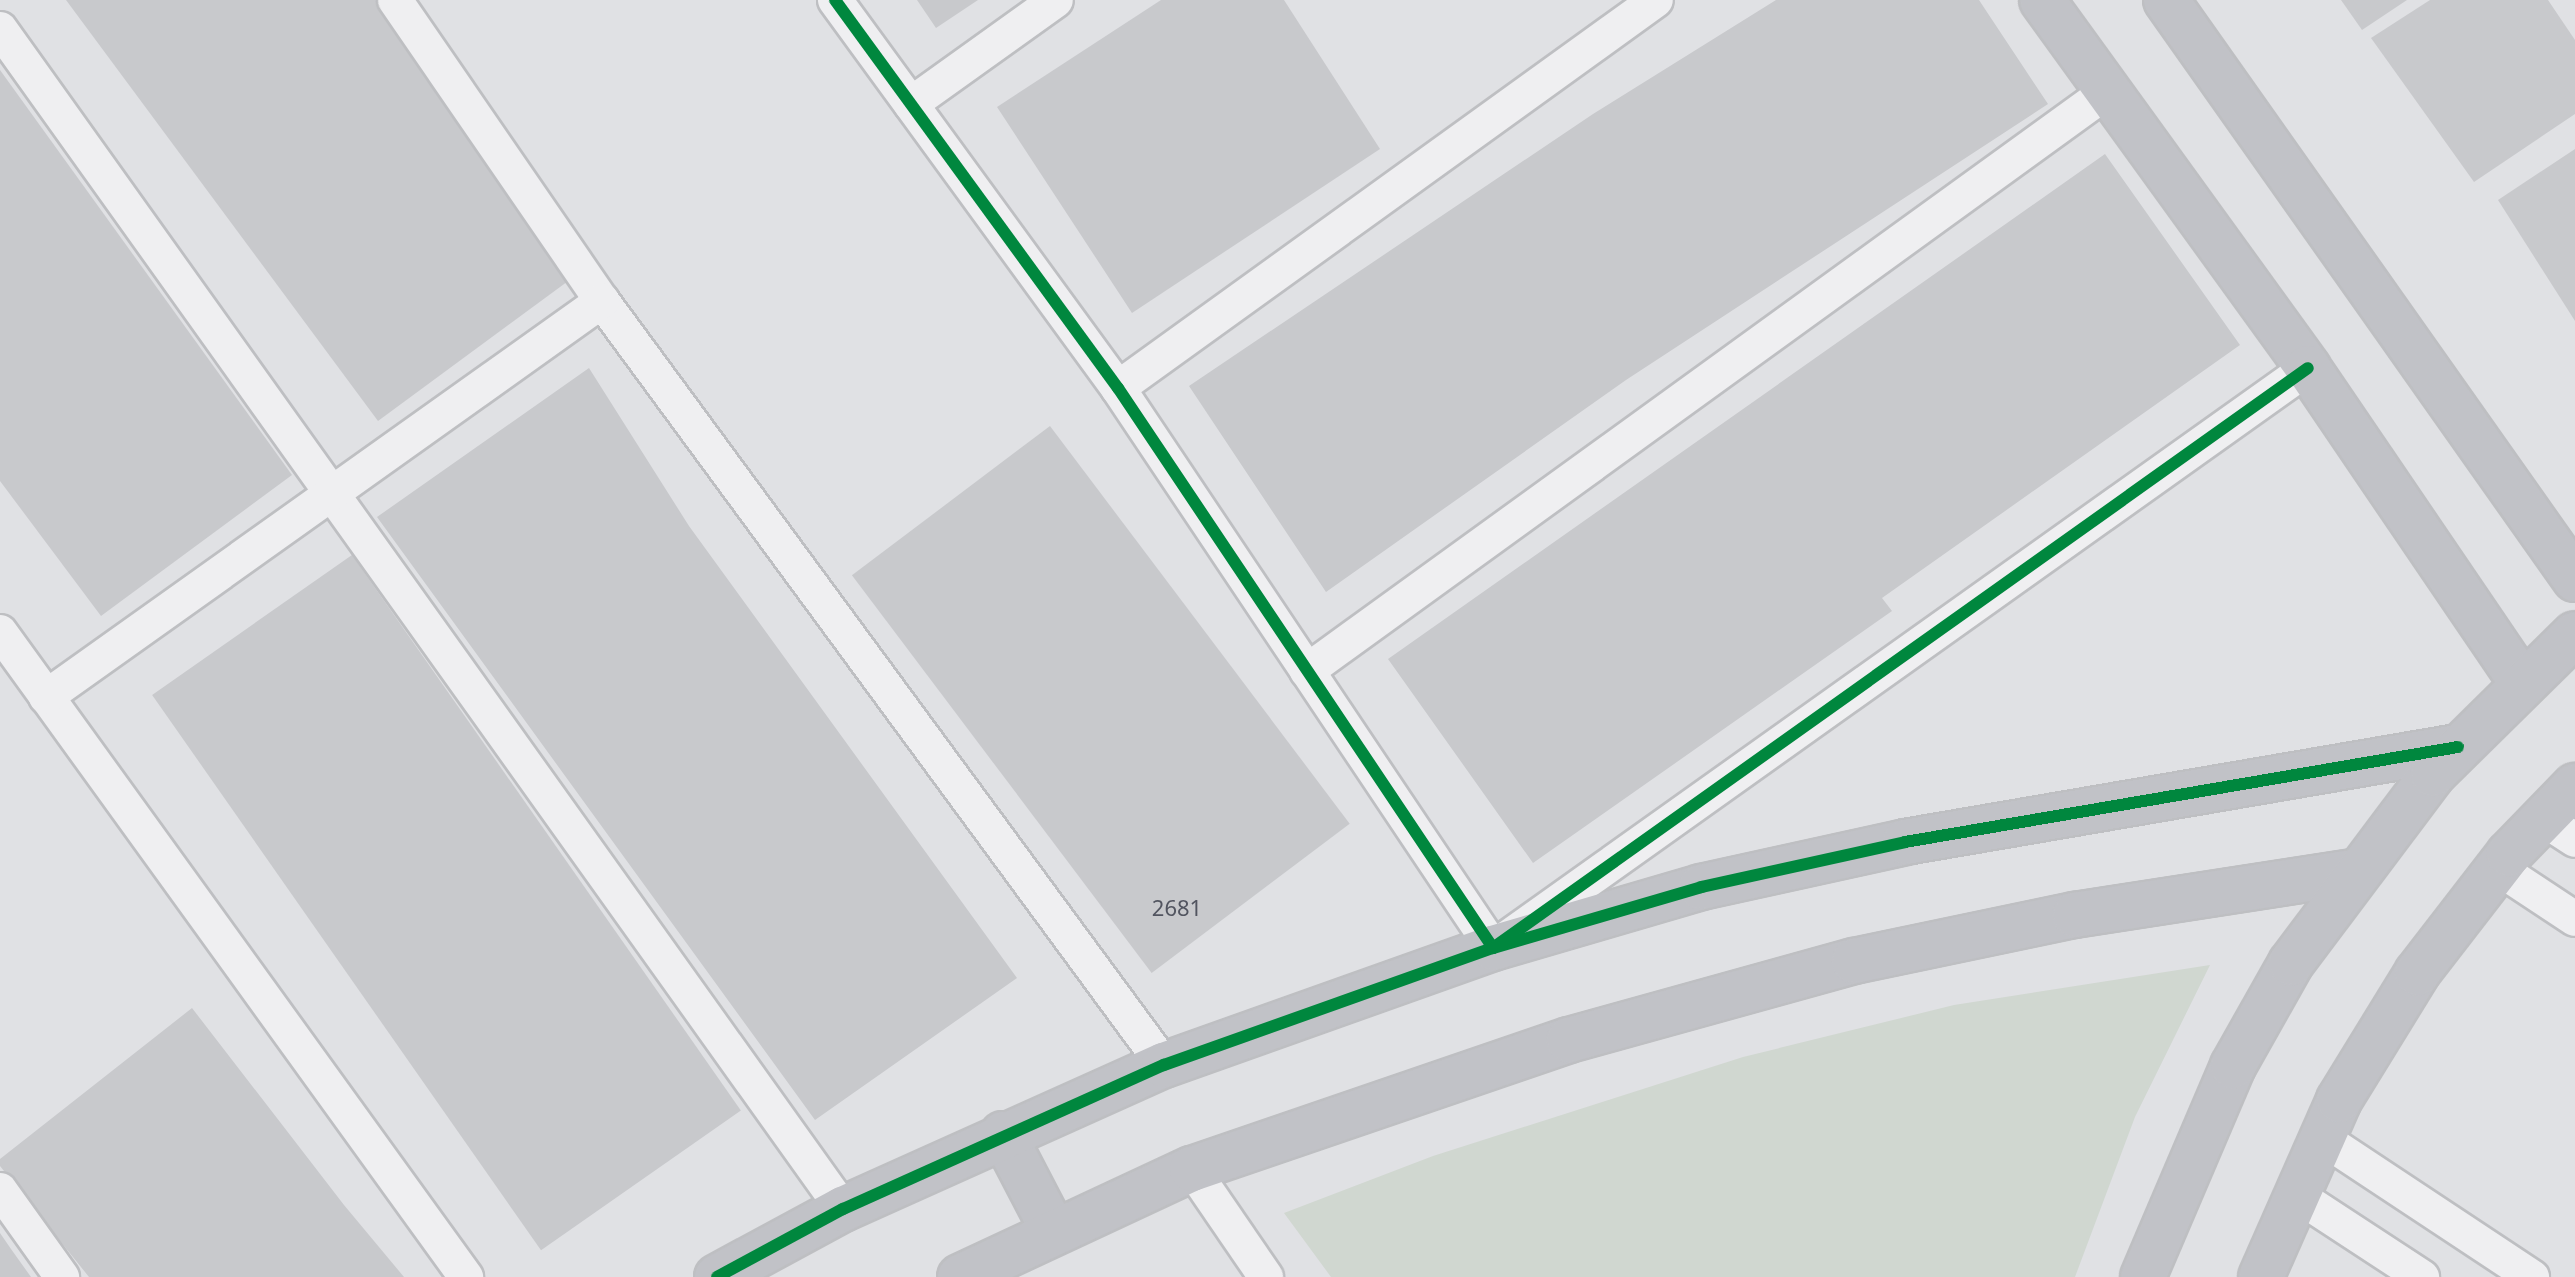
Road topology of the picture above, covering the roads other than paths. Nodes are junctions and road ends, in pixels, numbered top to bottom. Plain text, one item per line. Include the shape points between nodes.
1 (395, 0) edge
2 (835, 0) edge
3 (1056, 0) edge
4 (1656, 0) edge
5 (2042, 0) edge
6 (2166, 0) edge
7 (0, 29) edge
8 (2108, 91) junction
9 (911, 104) junction
10 (602, 301) junction
11 (2308, 368) junction
12 (1118, 388) junction
13 (335, 491) junction
14 (2575, 579) edge
15 (0, 632) edge
16 (2575, 634) edge
17 (1307, 671) junction
18 (2521, 682) junction
19 (46, 697) junction
20 (2458, 747) junction
21 (2575, 786) edge
22 (2559, 830) edge
23 (2498, 868) junction
24 (2354, 872) junction
25 (2575, 919) edge
26 (1493, 948) junction
27 (1164, 1065) junction
28 (1003, 1134) junction
29 (2322, 1138) junction
30 (1192, 1169) junction
31 (0, 1190) edge
32 (2295, 1194) junction
33 (843, 1209) junction
34 (1054, 1232) junction
35 (62, 1277) edge
36 (466, 1277) edge
37 (717, 1277) edge
38 (960, 1277) edge
39 (1266, 1277) edge
40 (2143, 1277) edge
41 (2261, 1277) edge
42 (2422, 1277) edge
43 (2532, 1277) edge

1 - 10 street
2 - 9 street
3 - 9 street
4 - 12 street
5 - 8 street
6 - 14 street
7 - 13 street
8 - 11 street
8 - 17 street
9 - 12 street
10 - 13 street
10 - 27 street
11 - 18 street
11 - 26 street
12 - 17 street
13 - 19 street
13 - 33 street
15 - 19 street
16 - 18 street
17 - 26 street
18 - 20 street
19 - 36 street
20 - 24 street
20 - 26 street via 1905,842 1701,887
21 - 22 street
22 - 23 street
23 - 25 street
23 - 29 street via 2417,973
24 - 30 street via 2075,915 1854,961 1569,1040
24 - 40 street via 2291,963 2233,1066
26 - 27 street
27 - 28 street
28 - 33 street
28 - 34 street
29 - 32 street
29 - 43 street
30 - 34 street
30 - 39 street
31 - 35 street
32 - 41 street
32 - 42 street
33 - 37 street
34 - 38 street

